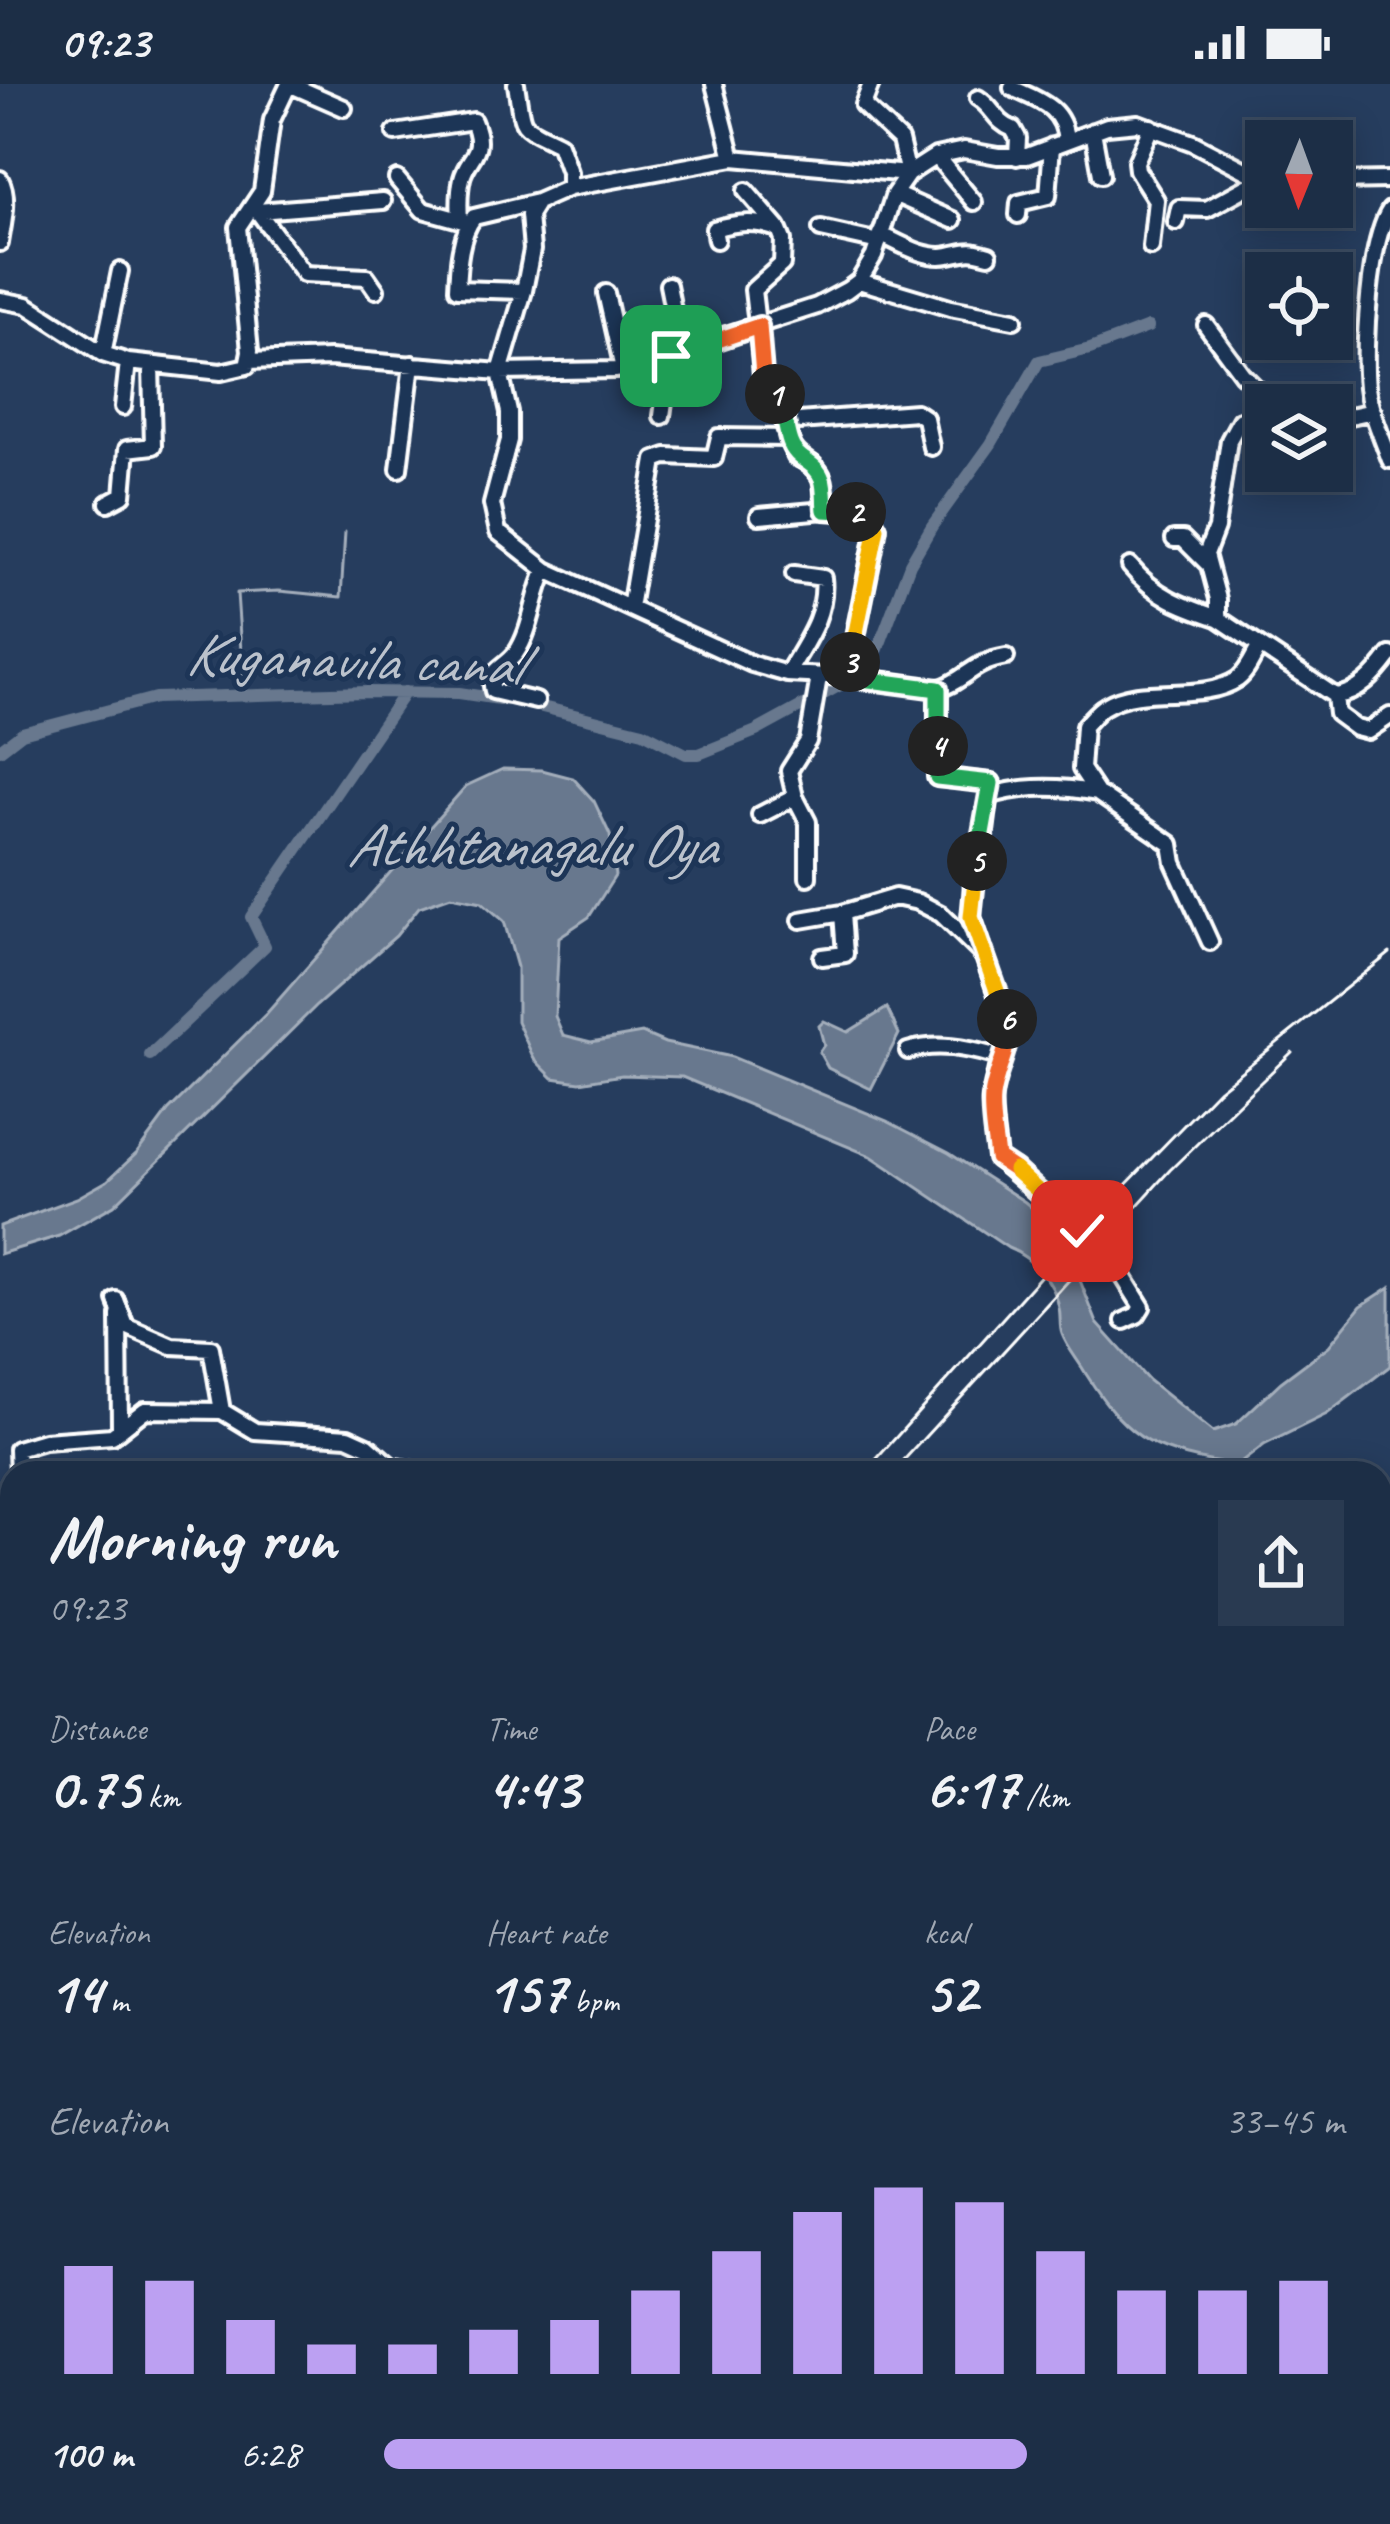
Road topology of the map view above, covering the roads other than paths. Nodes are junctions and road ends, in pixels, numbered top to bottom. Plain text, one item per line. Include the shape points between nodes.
1 (289, 84) edge
2 (516, 84) edge
3 (714, 84) edge
4 (871, 84) edge
5 (1012, 88) dead end
6 (978, 98) dead end
7 (344, 108) dead end
8 (1151, 127) junction
9 (1094, 131) junction
10 (395, 133) dead end
11 (1059, 143) junction
12 (936, 156) junction
13 (1017, 157) junction
14 (733, 158) junction
15 (1245, 170) edge
16 (908, 174) junction
17 (1101, 175) dead end
18 (0, 179) edge
19 (398, 179) dead end
20 (1390, 180) edge
21 (1353, 181) edge
22 (575, 187) junction
23 (1245, 189) edge
24 (746, 191) dead end
25 (894, 194) junction
26 (383, 200) dead end
27 (537, 202) junction
28 (974, 202) dead end
29 (256, 208) junction
30 (1390, 210) edge
31 (1018, 215) dead end
32 (953, 220) dead end
33 (464, 221) junction
34 (1176, 222) dead end
35 (821, 229) dead end
36 (778, 230) junction
37 (880, 238) junction
38 (716, 240) dead end
39 (0, 243) edge
40 (1151, 247) dead end
41 (989, 255) dead end
42 (120, 272) dead end
43 (860, 280) junction
44 (668, 285) dead end
45 (376, 290) dead end
46 (524, 291) junction
47 (606, 293) dead end
48 (0, 300) edge
49 (1371, 302) junction
50 (1390, 315) edge
51 (1014, 320) dead end
52 (1207, 325) dead end
53 (759, 326) junction
54 (681, 350) junction
55 (103, 354) junction
56 (249, 361) junction
57 (661, 361) junction
58 (128, 362) junction
59 (412, 364) junction
60 (152, 366) junction
61 (623, 369) junction
62 (500, 372) junction
63 (1252, 384) edge
64 (123, 407) dead end
65 (1373, 411) junction
66 (1353, 415) edge
67 (662, 416) dead end
68 (1245, 420) edge
69 (787, 430) junction
70 (931, 447) dead end
71 (1390, 460) edge
72 (399, 469) dead end
73 (108, 502) dead end
74 (825, 510) junction
75 (759, 516) dead end
76 (1174, 539) dead end
77 (1208, 564) junction
78 (1130, 566) dead end
79 (546, 571) junction
80 (794, 574) dead end
81 (630, 608) junction
82 (1218, 618) junction
83 (1259, 647) junction
84 (1390, 655) edge
85 (1006, 656) dead end
86 (788, 674) junction
87 (820, 677) junction
88 (847, 677) junction
89 (938, 689) junction
90 (1335, 696) junction
91 (536, 700) dead end
92 (1390, 716) edge
93 (1097, 793) junction
94 (989, 796) junction
95 (795, 797) junction
96 (760, 815) dead end
97 (808, 877) dead end
98 (842, 913) junction
99 (801, 920) dead end
100 (1210, 942) dead end
101 (822, 957) dead end
102 (986, 957) junction
103 (908, 1051) dead end
104 (998, 1063) junction
105 (1124, 1321) dead end
106 (222, 1412) junction
107 (120, 1427) junction
108 (18, 1461) edge
109 (385, 1461) edge

1 - 7 street
1 - 29 street via 272,120
2 - 22 street via 520,121 559,145
3 - 14 street
4 - 16 street via 863,105 900,140
5 - 11 street via 1051,106 1066,130
6 - 13 street via 1013,130
8 - 9 street via 1128,122
8 - 15 street
8 - 40 street via 1136,162 1156,200
9 - 11 street
9 - 17 street
10 - 33 street via 473,121 477,146 463,174
11 - 13 street
11 - 31 street via 1048,196 1018,203
12 - 13 street via 964,150
12 - 16 street
12 - 28 street
14 - 16 street
14 - 22 street
16 - 25 street
18 - 39 street
19 - 33 street via 423,210
20 - 21 street
22 - 27 street
23 - 34 street via 1207,209 1179,208
24 - 36 street
25 - 32 street
25 - 37 street
26 - 29 street
27 - 33 street
27 - 46 street via 529,214
29 - 45 street via 304,274 367,277
29 - 56 street via 238,227
30 - 49 street via 1375,241
33 - 46 street via 457,289
35 - 37 street
36 - 38 street via 745,222 713,229
36 - 53 street via 782,264 753,290
37 - 41 street via 920,253
37 - 43 street
42 - 55 street
43 - 51 street
43 - 53 street
44 - 54 street
46 - 62 street
47 - 61 street
48 - 55 street via 27,305
49 - 50 street
49 - 65 street via 1366,372
52 - 63 street
53 - 54 street
53 - 69 street via 763,375 784,407
54 - 57 street
55 - 58 street
56 - 59 street
56 - 60 street via 234,371
57 - 61 street
57 - 67 street
58 - 60 street
58 - 64 street
59 - 62 street
59 - 72 street
60 - 73 street via 153,446 127,449 123,495
61 - 62 street
62 - 79 street via 509,440 492,504 498,532
65 - 66 street
65 - 71 street
68 - 77 street via 1233,426
69 - 70 street via 916,412 926,418
69 - 74 street via 796,457 822,478
69 - 81 street via 719,437 714,458 655,460
74 - 75 street
74 - 88 street via 860,513 877,528
76 - 77 street
77 - 82 street
78 - 82 street via 1149,589
79 - 81 street
79 - 91 street via 515,653 490,682 493,691
80 - 86 street via 823,578 824,588 822,611
81 - 86 street
82 - 83 street
83 - 90 street
83 - 93 street via 1242,677 1225,685 1106,705 1084,727 1081,769
84 - 90 street via 1366,682
85 - 89 street
86 - 87 street
87 - 88 street
87 - 95 street via 808,741 789,771
88 - 89 street
89 - 94 street via 937,777 991,783
90 - 92 street via 1336,714 1356,728
93 - 94 street via 1014,788
93 - 100 street via 1171,844
94 - 102 street via 971,917
95 - 96 street
95 - 97 street via 808,822
98 - 99 street
98 - 101 street via 845,954
98 - 102 street via 895,897 918,902
102 - 104 street via 1010,1034
103 - 104 street via 978,1051
104 - 105 street via 991,1101 997,1158 1111,1257 1142,1307
106 - 107 street via 145,1410
106 - 107 street via 211,1348 148,1337 126,1326 117,1305
106 - 109 street via 255,1431 348,1437
107 - 108 street via 112,1436 17,1449

